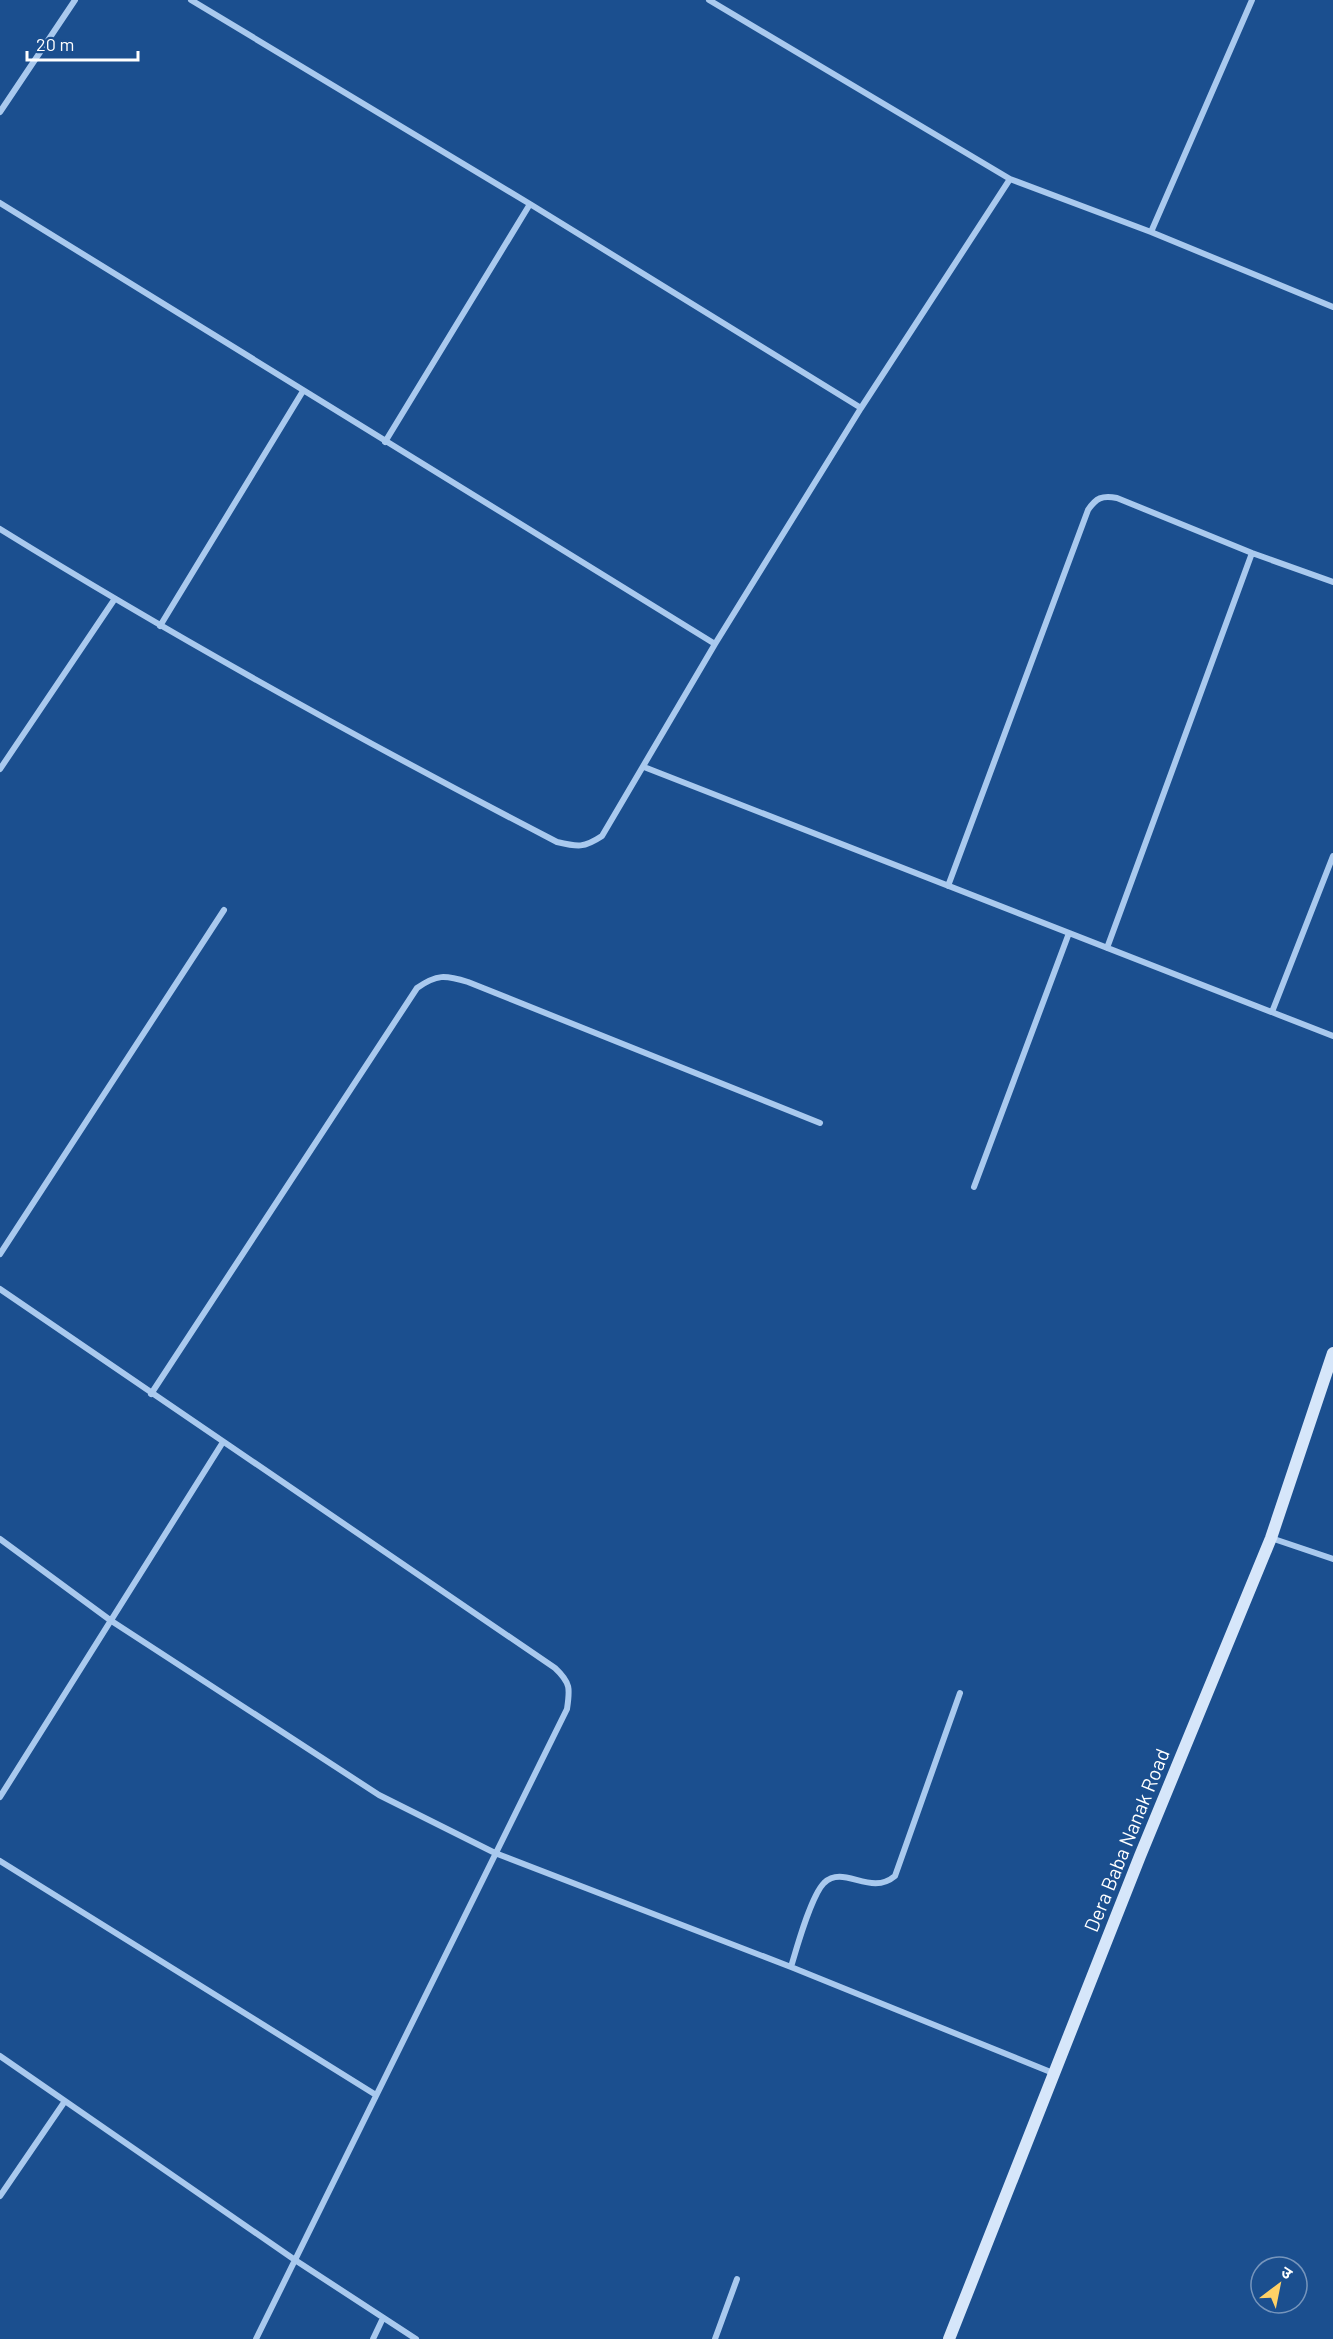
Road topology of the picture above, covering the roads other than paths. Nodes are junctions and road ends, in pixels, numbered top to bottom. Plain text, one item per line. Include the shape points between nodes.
1 (75, 0) edge
2 (191, 0) edge
3 (709, 0) edge
4 (1252, 0) edge
5 (0, 112) edge
6 (1010, 179) junction
7 (0, 203) edge
8 (530, 204) junction
9 (1151, 232) junction
10 (1333, 307) edge
11 (303, 391) junction
12 (861, 408) junction
13 (385, 442) junction
14 (0, 529) edge
15 (1252, 553) junction
16 (1333, 582) edge
17 (114, 600) junction
18 (160, 626) junction
19 (715, 644) junction
20 (644, 767) junction
21 (0, 769) edge
22 (1333, 856) edge
23 (948, 886) junction
24 (224, 910) dead end
25 (1069, 933) junction
26 (1107, 948) junction
27 (1272, 1012) junction
28 (1333, 1036) edge
29 (820, 1123) dead end
30 (974, 1187) dead end
31 (0, 1254) edge
32 (0, 1289) edge
33 (1333, 1353) edge
34 (151, 1394) junction
35 (223, 1443) junction
36 (1271, 1538) junction
37 (0, 1539) edge
38 (1333, 1559) edge
39 (110, 1620) junction
40 (960, 1693) dead end
41 (0, 1797) edge
42 (495, 1853) junction
43 (0, 1861) edge
44 (790, 1966) junction
45 (0, 2056) edge
46 (1053, 2073) junction
47 (375, 2095) junction
48 (65, 2102) junction
49 (0, 2196) edge
50 (295, 2260) junction
51 (736, 2279) dead end
52 (383, 2318) junction
53 (256, 2339) edge
54 (374, 2339) edge
55 (416, 2339) edge
56 (715, 2339) edge
57 (949, 2339) edge

1 - 5 street
2 - 8 street
3 - 6 street
4 - 9 street
6 - 9 street
6 - 12 street
7 - 11 street
8 - 12 street
8 - 13 street
9 - 10 street
11 - 13 street
11 - 18 street
12 - 19 street
13 - 19 street
14 - 17 street
15 - 16 street
15 - 23 street via 1117,498 1106,495 1095,500
15 - 26 street
17 - 18 street
17 - 21 street
18 - 20 street via 418,770 557,842 578,847 602,836
19 - 20 street
20 - 23 street
22 - 27 street
23 - 25 street
24 - 31 street
25 - 26 street
25 - 30 street
26 - 27 street
27 - 28 street
29 - 34 street via 468,982 449,976 431,978 417,988
32 - 34 street
33 - 36 main road, Dera Baba Nanak Road
34 - 35 street
35 - 39 street
35 - 42 street via 566,1678 570,1690 567,1709
36 - 38 street
36 - 46 main road, Dera Baba Nanak Road
37 - 39 street
39 - 41 street
39 - 42 street via 379,1795
40 - 44 street via 895,1876 886,1884 835,1877 824,1883
42 - 44 street
42 - 47 street
43 - 47 street
44 - 46 street
45 - 48 street
46 - 57 main road, Dera Baba Nanak Road
47 - 50 street
48 - 49 street
48 - 50 street
50 - 52 street
50 - 53 street
51 - 56 street
52 - 54 street
52 - 55 street

